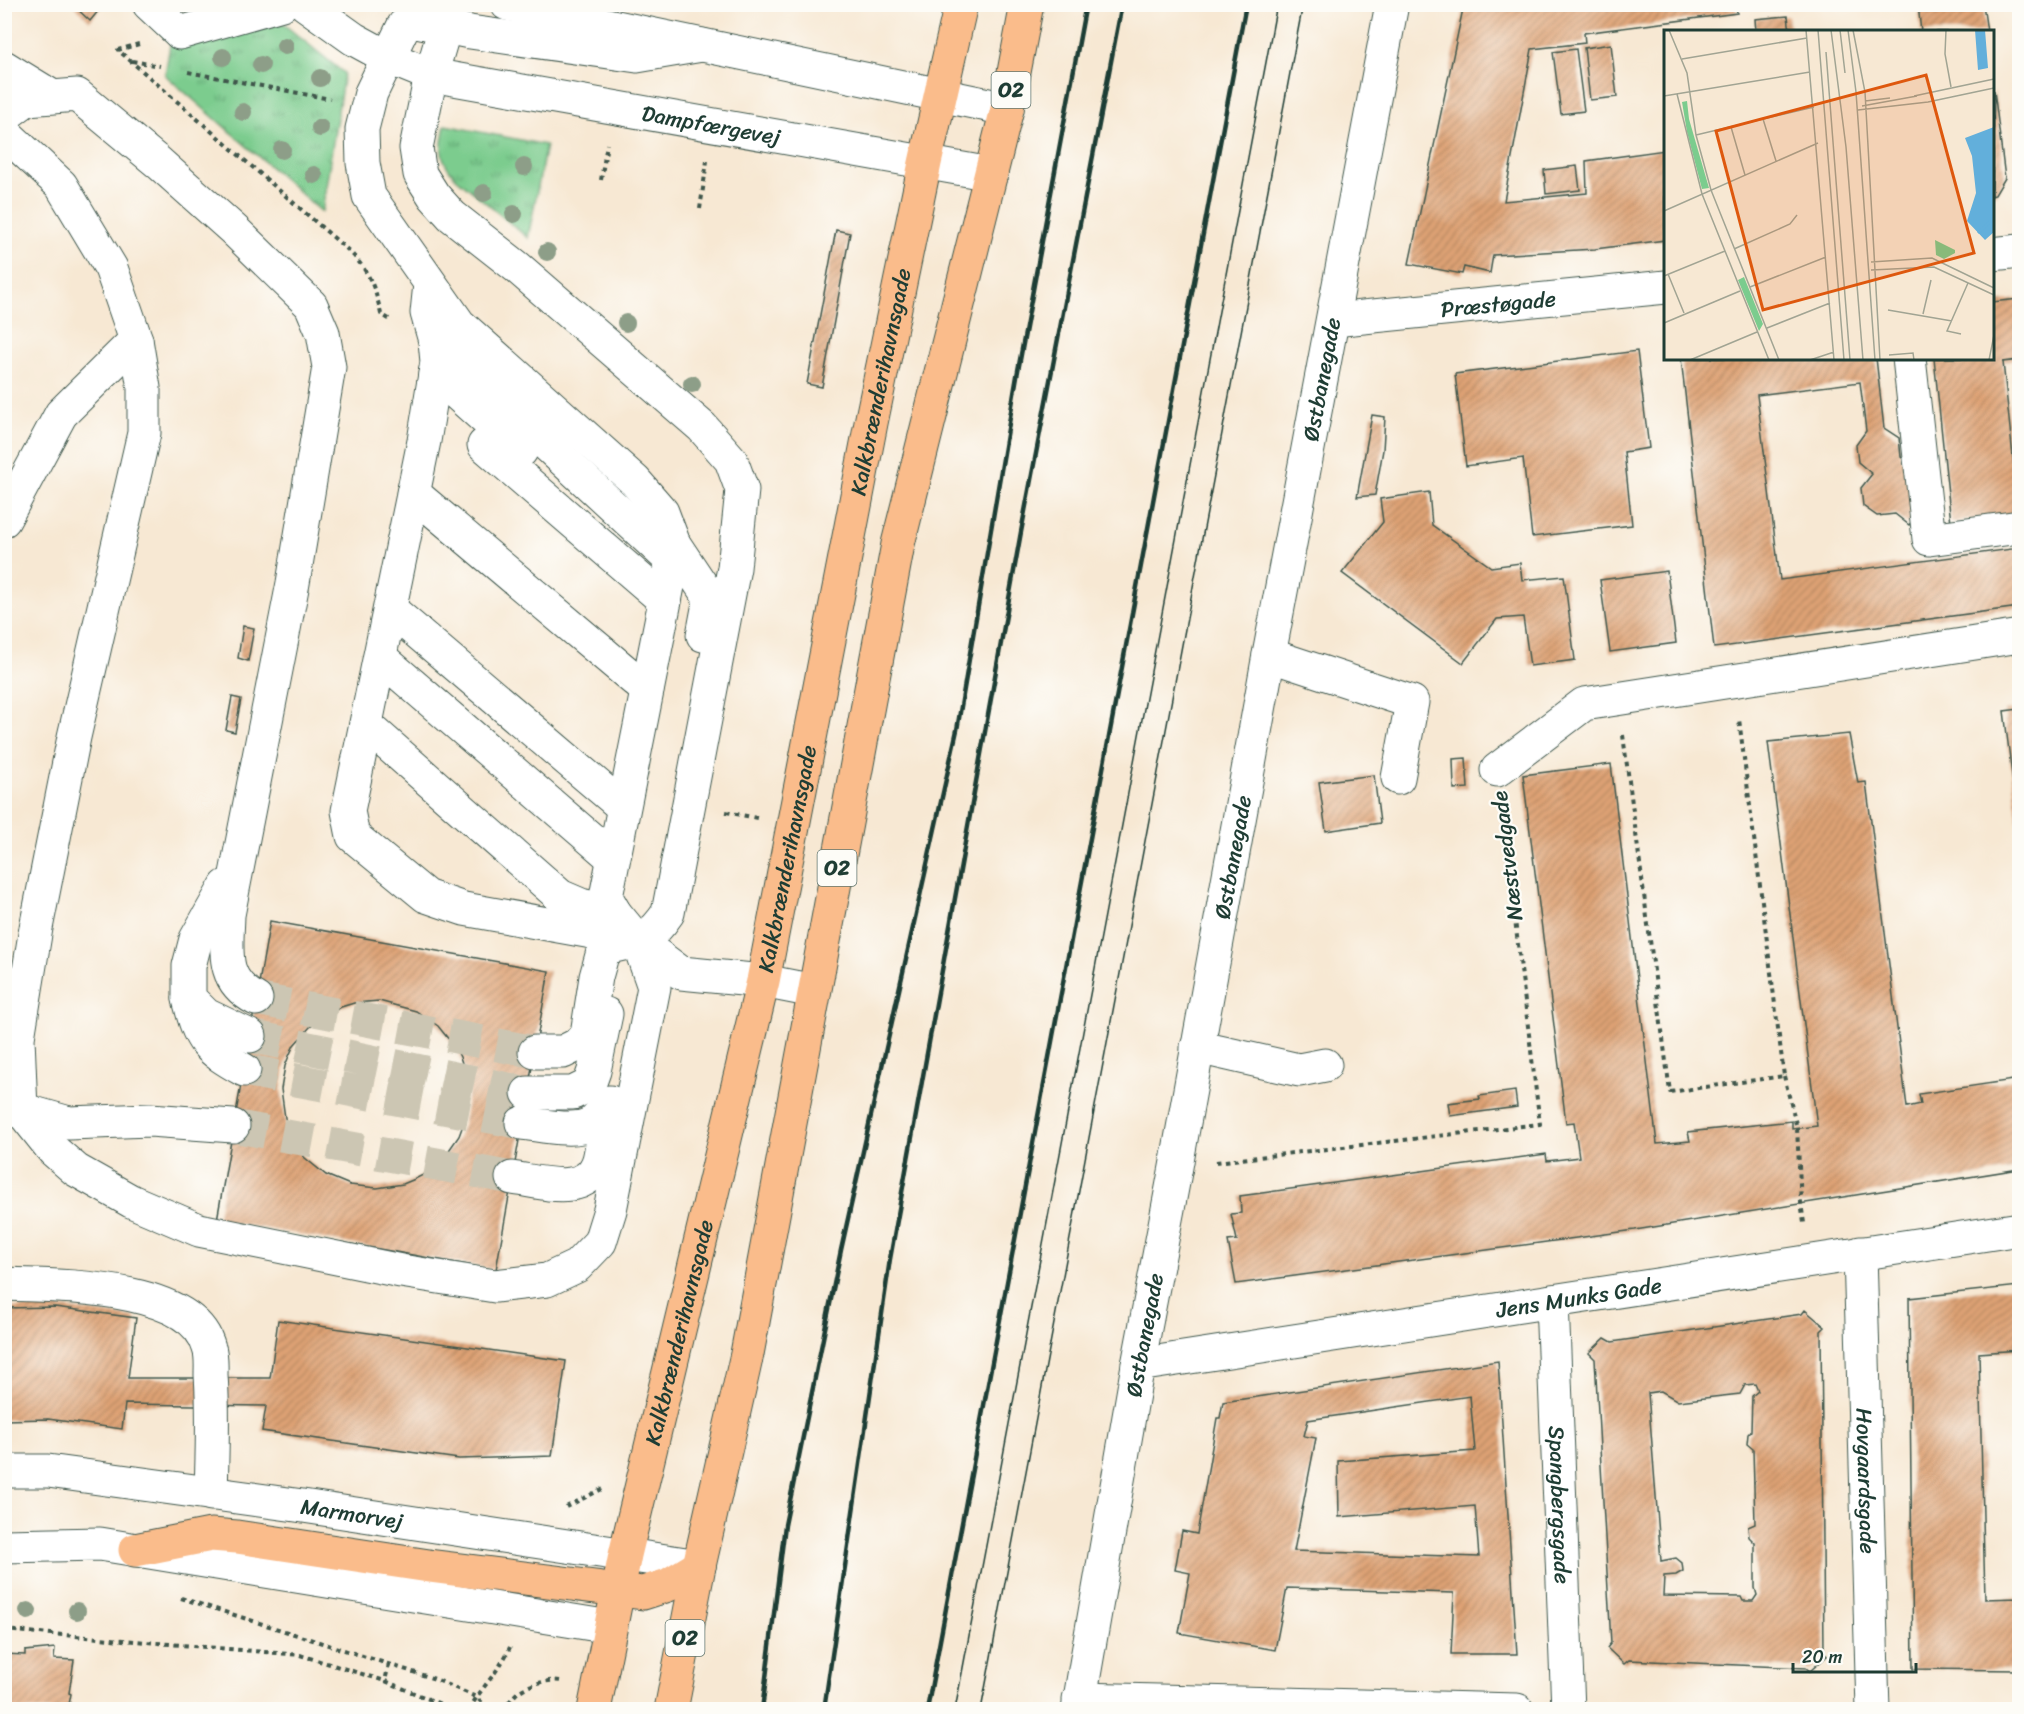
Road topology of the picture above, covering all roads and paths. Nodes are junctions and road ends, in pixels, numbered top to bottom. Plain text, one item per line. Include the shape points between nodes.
1 (149, 4) edge
2 (282, 4) edge
3 (305, 4) edge
4 (507, 4) edge
5 (961, 4) edge
6 (1027, 4) edge
7 (1392, 4) edge
8 (244, 9) edge
9 (449, 16) edge
10 (180, 33) junction
11 (702, 45) junction
12 (389, 58) junction
13 (129, 60) junction
14 (4, 67) edge
15 (163, 67) dead end
16 (186, 71) dead end
17 (431, 75) junction
18 (940, 95) junction
19 (53, 97) junction
20 (368, 107) junction
21 (1007, 108) junction
22 (4, 116) edge
23 (713, 125) junction
24 (4, 132) edge
25 (925, 163) junction
26 (991, 174) junction
27 (700, 209) dead end
28 (2019, 251) edge
29 (1994, 254) edge
30 (429, 284) junction
31 (1664, 287) edge
32 (1333, 320) junction
33 (395, 322) dead end
34 (135, 340) junction
35 (435, 341) junction
36 (1909, 360) edge
37 (432, 386) junction
38 (411, 505) junction
39 (4, 520) edge
40 (2019, 527) edge
41 (670, 572) junction
42 (2019, 636) edge
43 (1269, 655) junction
44 (377, 668) junction
45 (1734, 680) junction
46 (1618, 699) junction
47 (645, 702) junction
48 (1497, 770) joint
49 (1398, 778) dead end
50 (717, 810) dead end
51 (793, 825) junction
52 (239, 865) junction
53 (614, 865) junction
54 (638, 941) junction
55 (763, 981) junction
56 (814, 991) junction
57 (189, 998) junction
58 (256, 999) tunnel mouth
59 (249, 1036) tunnel mouth
60 (1197, 1047) junction
61 (535, 1052) tunnel mouth
62 (1325, 1065) dead end
63 (244, 1070) tunnel mouth
64 (1784, 1076) junction
65 (610, 1102) junction
66 (13, 1107) edge
67 (233, 1126) tunnel mouth
68 (1176, 1167) junction
69 (512, 1178) tunnel mouth
70 (1801, 1203) dead end
71 (2019, 1229) edge
72 (1860, 1253) junction
73 (4, 1284) edge
74 (1552, 1301) junction
75 (1138, 1365) junction
76 (4, 1471) edge
77 (211, 1494) junction
78 (303, 1506) junction
79 (429, 1525) junction
80 (4, 1546) edge
81 (135, 1550) joint
82 (626, 1555) junction
83 (308, 1563) junction
84 (699, 1566) junction
85 (431, 1582) junction
86 (618, 1592) junction
87 (180, 1598) dead end
88 (610, 1627) junction
89 (4, 1630) edge
90 (389, 1664) junction
91 (554, 1680) dead end
92 (385, 1681) junction
93 (476, 1697) junction
94 (1078, 1704) edge
95 (455, 1710) edge
96 (469, 1710) edge
97 (490, 1710) edge
98 (503, 1710) edge
99 (594, 1710) edge
100 (671, 1710) edge
101 (1517, 1710) edge
102 (1568, 1710) edge
103 (1873, 1710) edge

1 - 10 street
2 - 8 street
3 - 12 street, Dampfærgevej
4 - 11 street
5 - 18 main road, Kalkbrænderihavnsgade / O2
6 - 21 main road, O2
7 - 32 street, Østbanegade
8 - 10 street
9 - 11 street via 637,56
9 - 12 street via 412,20 404,25
9 - 17 street
10 - 13 path via 118,50
11 - 18 street
12 - 17 street, Dampfærgevej
12 - 20 street
13 - 15 path
13 - 33 path via 349,251 365,267 381,314
14 - 19 street
16 - 20 path
17 - 23 street, Dampfærgevej
17 - 54 street via 416,148 420,174 434,196 452,216 702,427 731,460 742,490 734,568 668,913 656,931
18 - 21 street
18 - 25 main road, Kalkbrænderihavnsgade / O2
19 - 22 street via 27,99
19 - 52 street via 77,95 159,163 311,304 323,333 328,379
20 - 30 street via 362,129 369,196
21 - 26 main road, O2
23 - 25 street, Dampfærgevej
23 - 27 path
24 - 34 street via 61,185 111,268
25 - 26 street, Dampfærgevej
25 - 51 main road, Kalkbrænderihavnsgade / O2
26 - 56 main road, O2 via 898,544
28 - 29 street
30 - 35 street via 427,313
30 - 41 street via 459,324 635,481 662,512
31 - 32 street, Præstøgade
32 - 43 street, Østbanegade
34 - 39 street via 62,414
34 - 66 street via 144,388 144,433 74,737 36,928 18,1038
35 - 37 street via 437,362
35 - 41 street
36 - 40 street via 1929,539
37 - 38 street
37 - 41 street
38 - 44 street
38 - 47 street
41 - 47 street
41 - 54 street via 710,598 652,910
42 - 45 street, Næstvedgade
43 - 49 street via 1412,702
43 - 60 street, Østbanegade
44 - 53 street
44 - 53 street
44 - 53 street via 587,892
44 - 54 street via 348,811 353,836 426,896 464,909
45 - 46 street, Næstvedgade
45 - 64 path
46 - 48 street, Næstvedgade via 1584,704
46 - 64 path via 1670,1092
47 - 53 street
48 - 68 path, Næstvedgade via 1540,1124
50 - 51 path
51 - 55 main road, Kalkbrænderihavnsgade / O2
52 - 57 street via 196,939 189,966
52 - 58 street via 228,915 227,950 231,978
53 - 54 street
54 - 55 street via 681,973
54 - 61 street via 604,948 587,1034 577,1045 563,1052
54 - 65 street
54 - 65 street via 616,964 589,1085 525,1108 562,1128 590,1123
54 - 66 street via 654,987 610,1210 600,1242 577,1266 547,1280 495,1286 199,1230 132,1202 76,1170
55 - 56 street
55 - 82 main road, Kalkbrænderihavnsgade / O2
56 - 84 main road, O2 via 747,1354
57 - 59 street via 206,1015
57 - 63 street via 197,1029 208,1046
60 - 62 street via 1299,1070
60 - 68 street, Østbanegade
64 - 70 path via 1797,1128
65 - 69 street via 598,1161 587,1179 571,1186
66 - 67 street via 69,1123 150,1120
68 - 75 street, Østbanegade
71 - 72 street, Jens Munks Gade
72 - 74 street, Jens Munks Gade
72 - 103 street, Hovgaardsgade
73 - 77 street via 137,1295 173,1307 198,1324 209,1348 213,1404
74 - 75 street, Jens Munks Gade
74 - 102 street, Spangbergsgade
75 - 94 street, Østbanegade
76 - 77 street, Marmorvej via 48,1471
77 - 78 street, Marmorvej
78 - 79 street, Marmorvej
78 - 83 street
79 - 82 street, Marmorvej
79 - 85 street
80 - 81 street via 100,1544
81 - 83 main road via 211,1535 237,1537
82 - 84 street, Marmorvej
82 - 86 main road, Kalkbrænderihavnsgade / O2
83 - 85 main road
84 - 86 main road via 668,1585 643,1593
84 - 100 main road, O2
85 - 86 main road
85 - 88 street
86 - 88 main road, Kalkbrænderihavnsgade / O2
87 - 90 path
88 - 99 main road, Kalkbrænderihavnsgade / O2
89 - 92 path via 300,1655
90 - 92 path
90 - 93 path
91 - 98 path via 517,1693
92 - 95 path
93 - 96 path
93 - 97 path
94 - 101 street

